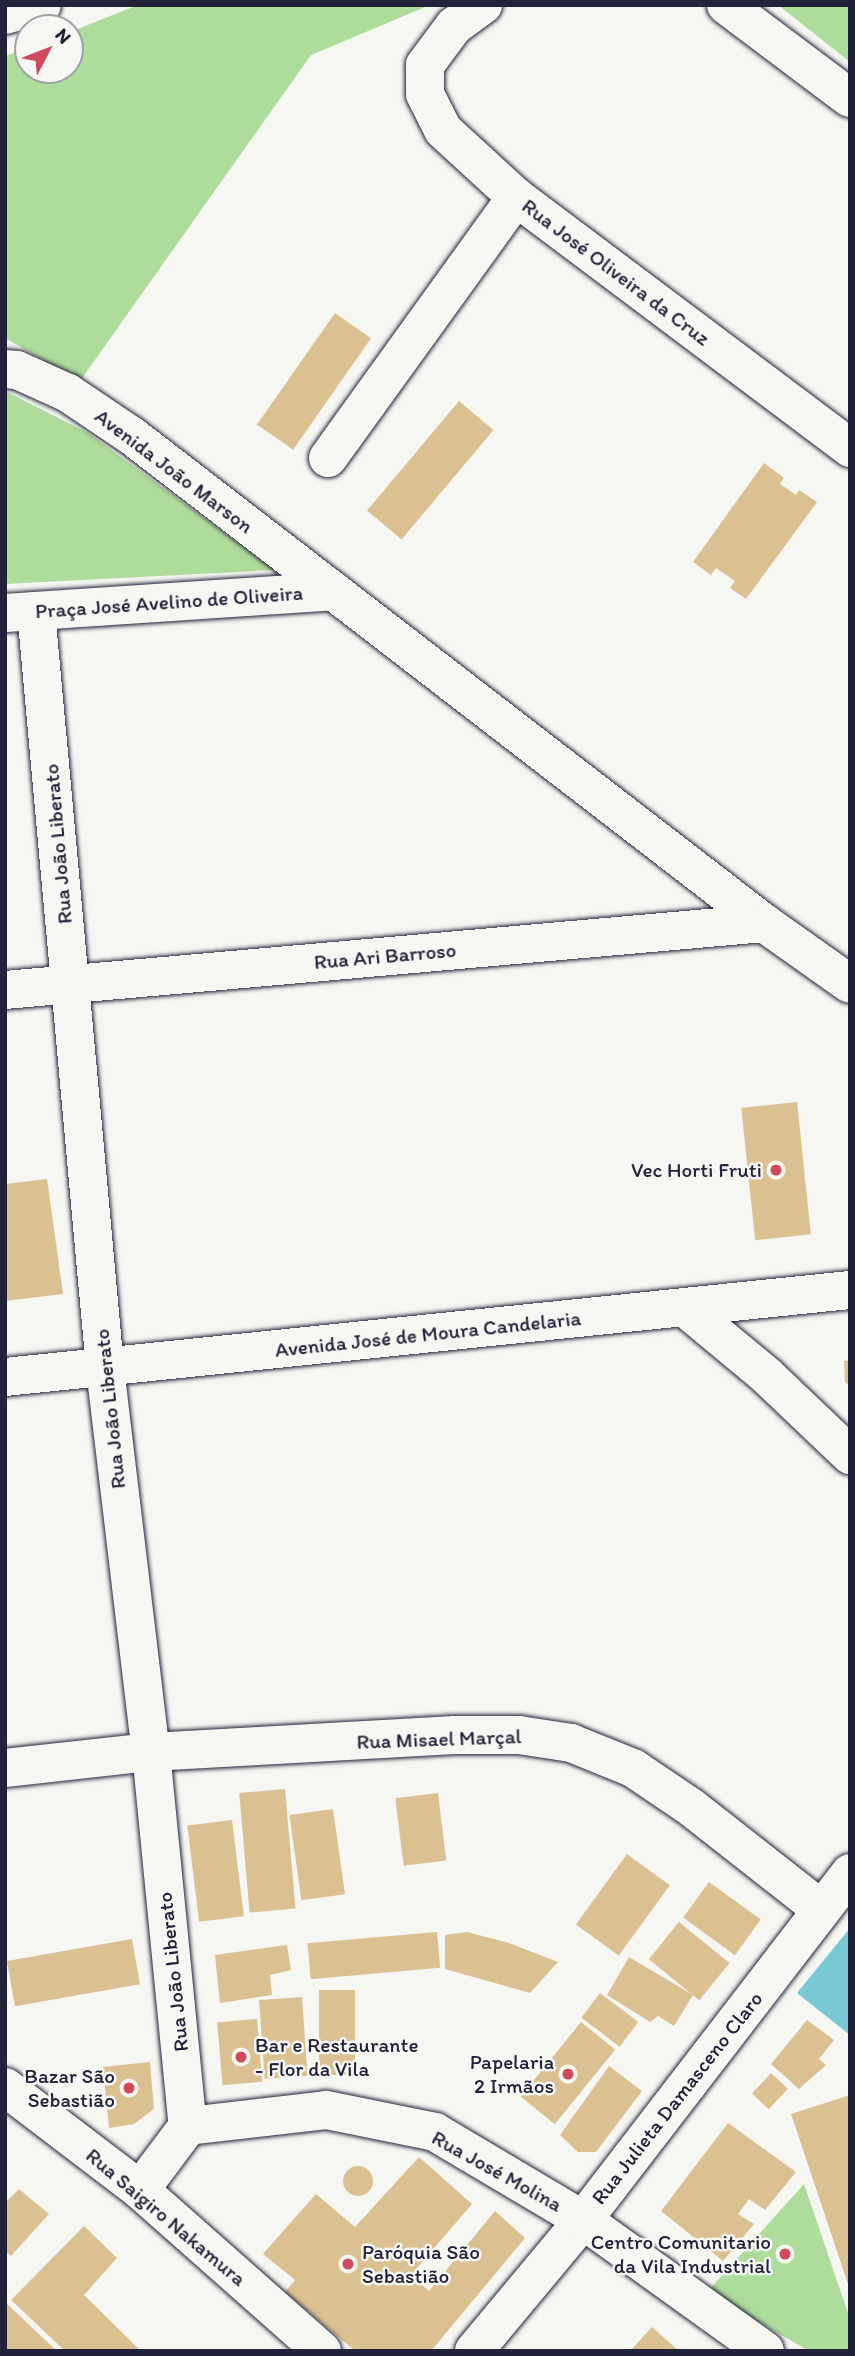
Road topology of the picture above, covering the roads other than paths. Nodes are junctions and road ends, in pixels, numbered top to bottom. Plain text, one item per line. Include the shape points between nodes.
1 (42, 5) edge
2 (483, 5) edge
3 (726, 5) edge
4 (5, 15) edge
5 (850, 99) edge
6 (516, 197) junction
7 (5, 369) edge
8 (850, 448) edge
9 (328, 458) dead end
10 (333, 591) junction
11 (21, 612) edge
12 (764, 922) junction
13 (71, 984) junction
14 (850, 984) edge
15 (5, 990) edge
16 (850, 1290) edge
17 (684, 1307) junction
18 (105, 1368) junction
19 (5, 1377) edge
20 (850, 1455) edge
21 (151, 1752) junction
22 (5, 1768) edge
23 (850, 1873) edge
24 (821, 1909) junction
25 (5, 2087) edge
26 (188, 2126) junction
27 (140, 2190) junction
28 (583, 2220) junction
29 (322, 2351) edge
30 (474, 2351) edge
31 (765, 2351) edge

1 - 4 street
2 - 6 street, Rua José Oliveira da Cruz via 454,26 425,65 425,94 443,130
3 - 5 street
6 - 8 street, Rua José Oliveira da Cruz
6 - 9 street
7 - 10 street, Avenida João Marson via 17,369 68,393 132,436
10 - 11 street, Praça José Avelino de Oliveira
10 - 12 street, Avenida João Marson
11 - 13 street, Rua João Liberato
12 - 13 street, Rua Ari Barroso
12 - 14 street, Avenida João Marson
13 - 15 street, Rua Ari Barroso
13 - 18 street, Rua João Liberato
16 - 17 street, Avenida José de Moura Candelaria
17 - 18 street, Avenida José de Moura Candelaria
17 - 20 street via 767,1376
18 - 19 street, Avenida José de Moura Candelaria
18 - 21 street, Rua João Liberato
21 - 22 street, Rua Misael Marçal
21 - 24 street, Rua Misael Marçal via 455,1735 519,1735 571,1743 633,1768
21 - 26 street, Rua João Liberato
23 - 24 street, Rua Julieta Damasceno Claro
24 - 28 street, Rua Julieta Damasceno Claro
25 - 27 street, Rua Saigiro Nakamura
26 - 27 street
26 - 28 street, Rua José Molina via 326,2110 435,2132
27 - 29 street, Rua Saigiro Nakamura
28 - 30 street, Rua Julieta Damasceno Claro
28 - 31 street, Rua José Molina

